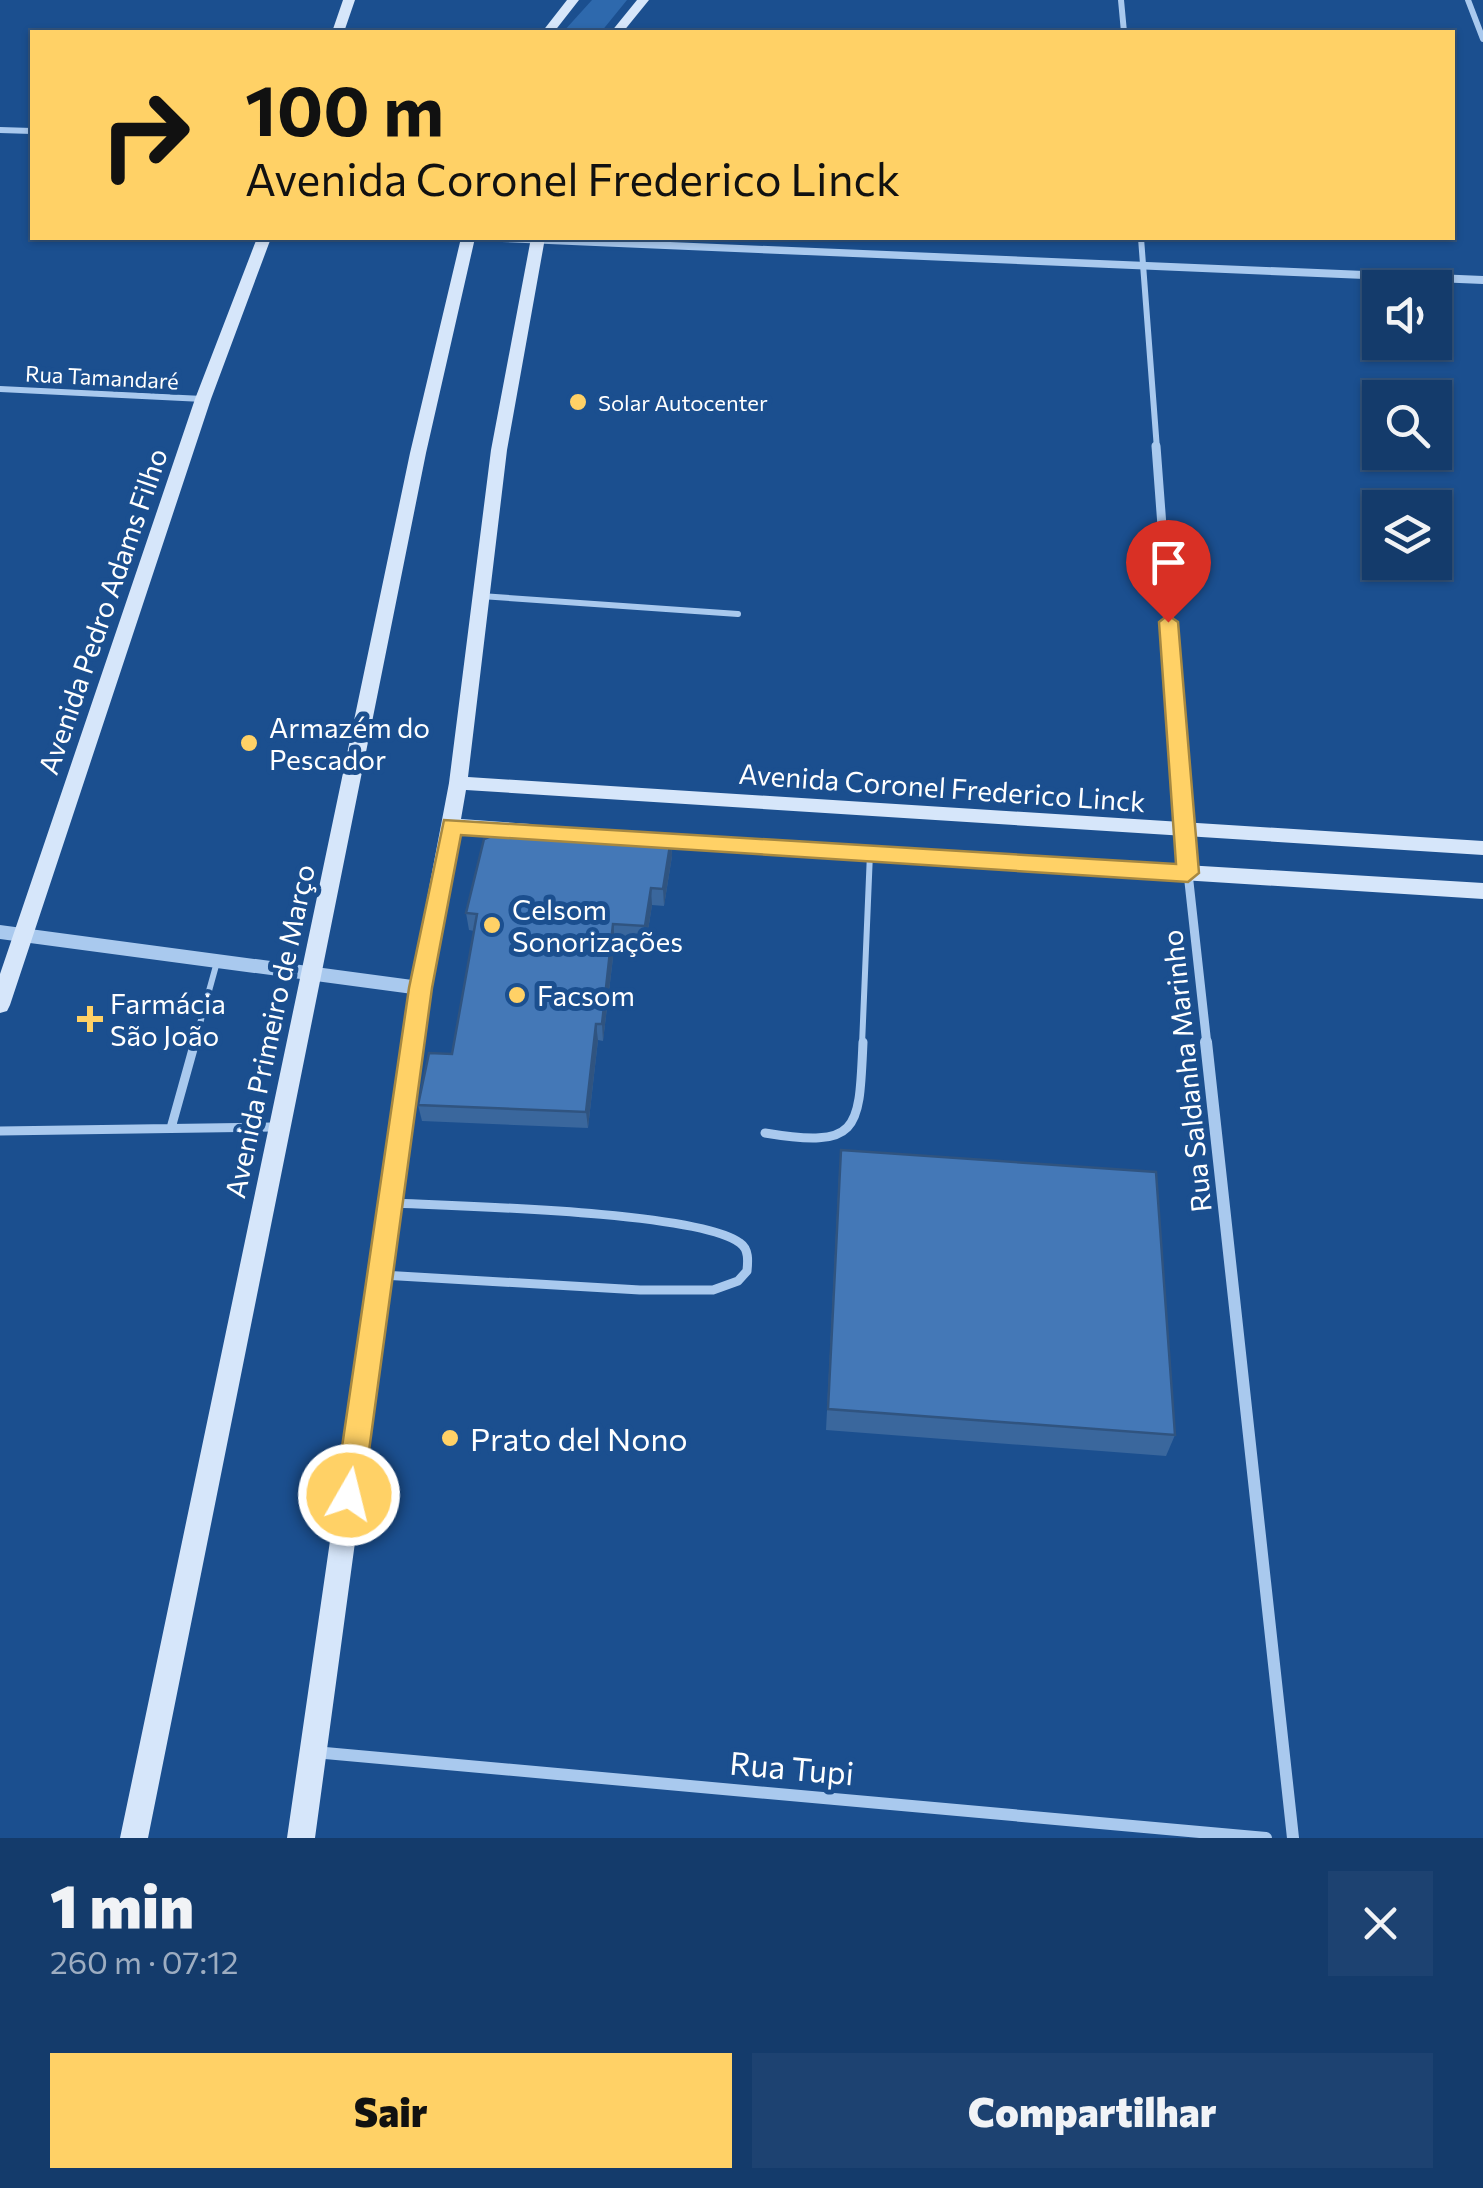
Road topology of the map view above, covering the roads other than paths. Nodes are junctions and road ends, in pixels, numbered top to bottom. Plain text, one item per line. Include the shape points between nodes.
1 (349, 0) edge
2 (573, 0) edge
3 (643, 0) edge
4 (1121, 0) edge
5 (1468, 0) edge
6 (339, 30) edge
7 (550, 30) edge
8 (620, 30) edge
9 (1124, 30) edge
10 (1483, 39) edge
11 (0, 130) edge
12 (30, 130) edge
13 (263, 240) edge
14 (468, 240) edge
15 (538, 240) edge
16 (560, 240) edge
17 (1141, 240) edge
18 (1143, 267) junction
19 (1483, 280) edge
20 (0, 390) edge
21 (203, 399) junction
22 (480, 596) junction
23 (738, 614) dead end
24 (458, 783) junction
25 (452, 826) junction
26 (1184, 830) junction
27 (544, 832) edge
28 (620, 837) edge
29 (1483, 848) edge
30 (870, 853) junction
31 (1188, 873) junction
32 (1483, 892) edge
33 (0, 932) edge
34 (22, 936) junction
35 (217, 962) junction
36 (311, 974) junction
37 (420, 988) junction
38 (0, 1005) edge
39 (279, 1127) junction
40 (171, 1128) junction
41 (0, 1131) edge
42 (765, 1133) dead end
43 (392, 1203) junction
44 (380, 1274) junction
45 (313, 1752) junction
46 (134, 1838) edge
47 (301, 1838) edge
48 (1266, 1838) edge
49 (1292, 1838) edge

1 - 6 main road
2 - 7 main road
3 - 8 main road
4 - 9 street
5 - 10 street
11 - 12 street
13 - 21 main road, Avenida Pedro Adams Filho
14 - 36 main road, Avenida Primeiro de Março
15 - 22 main road via 498,450
16 - 18 street
17 - 18 street, Rua Saldanha Marinho
18 - 19 street
18 - 26 street, Rua Saldanha Marinho
20 - 21 street, Rua Tamandaré
21 - 34 main road, Avenida Pedro Adams Filho
22 - 23 lane
22 - 24 main road
24 - 25 main road
24 - 26 main road, Avenida Coronel Frederico Linck
25 - 27 main road
25 - 37 main road
26 - 29 main road, Avenida Coronel Frederico Linck
26 - 31 street, Rua Saldanha Marinho
28 - 30 main road
30 - 31 main road
30 - 42 lane via 860,1107 852,1128 832,1138
31 - 32 main road
31 - 49 street, Rua Saldanha Marinho
33 - 34 street
34 - 35 street
34 - 38 main road, Avenida Pedro Adams Filho
35 - 36 street
35 - 40 lane
36 - 37 street
36 - 39 main road, Avenida Primeiro de Março
37 - 43 main road
39 - 40 lane
39 - 46 main road, Avenida Primeiro de Março
40 - 41 lane
43 - 44 main road
43 - 44 lane via 691,1227 742,1243 748,1271 713,1290
44 - 45 main road
45 - 47 main road
45 - 48 street, Rua Tupi

